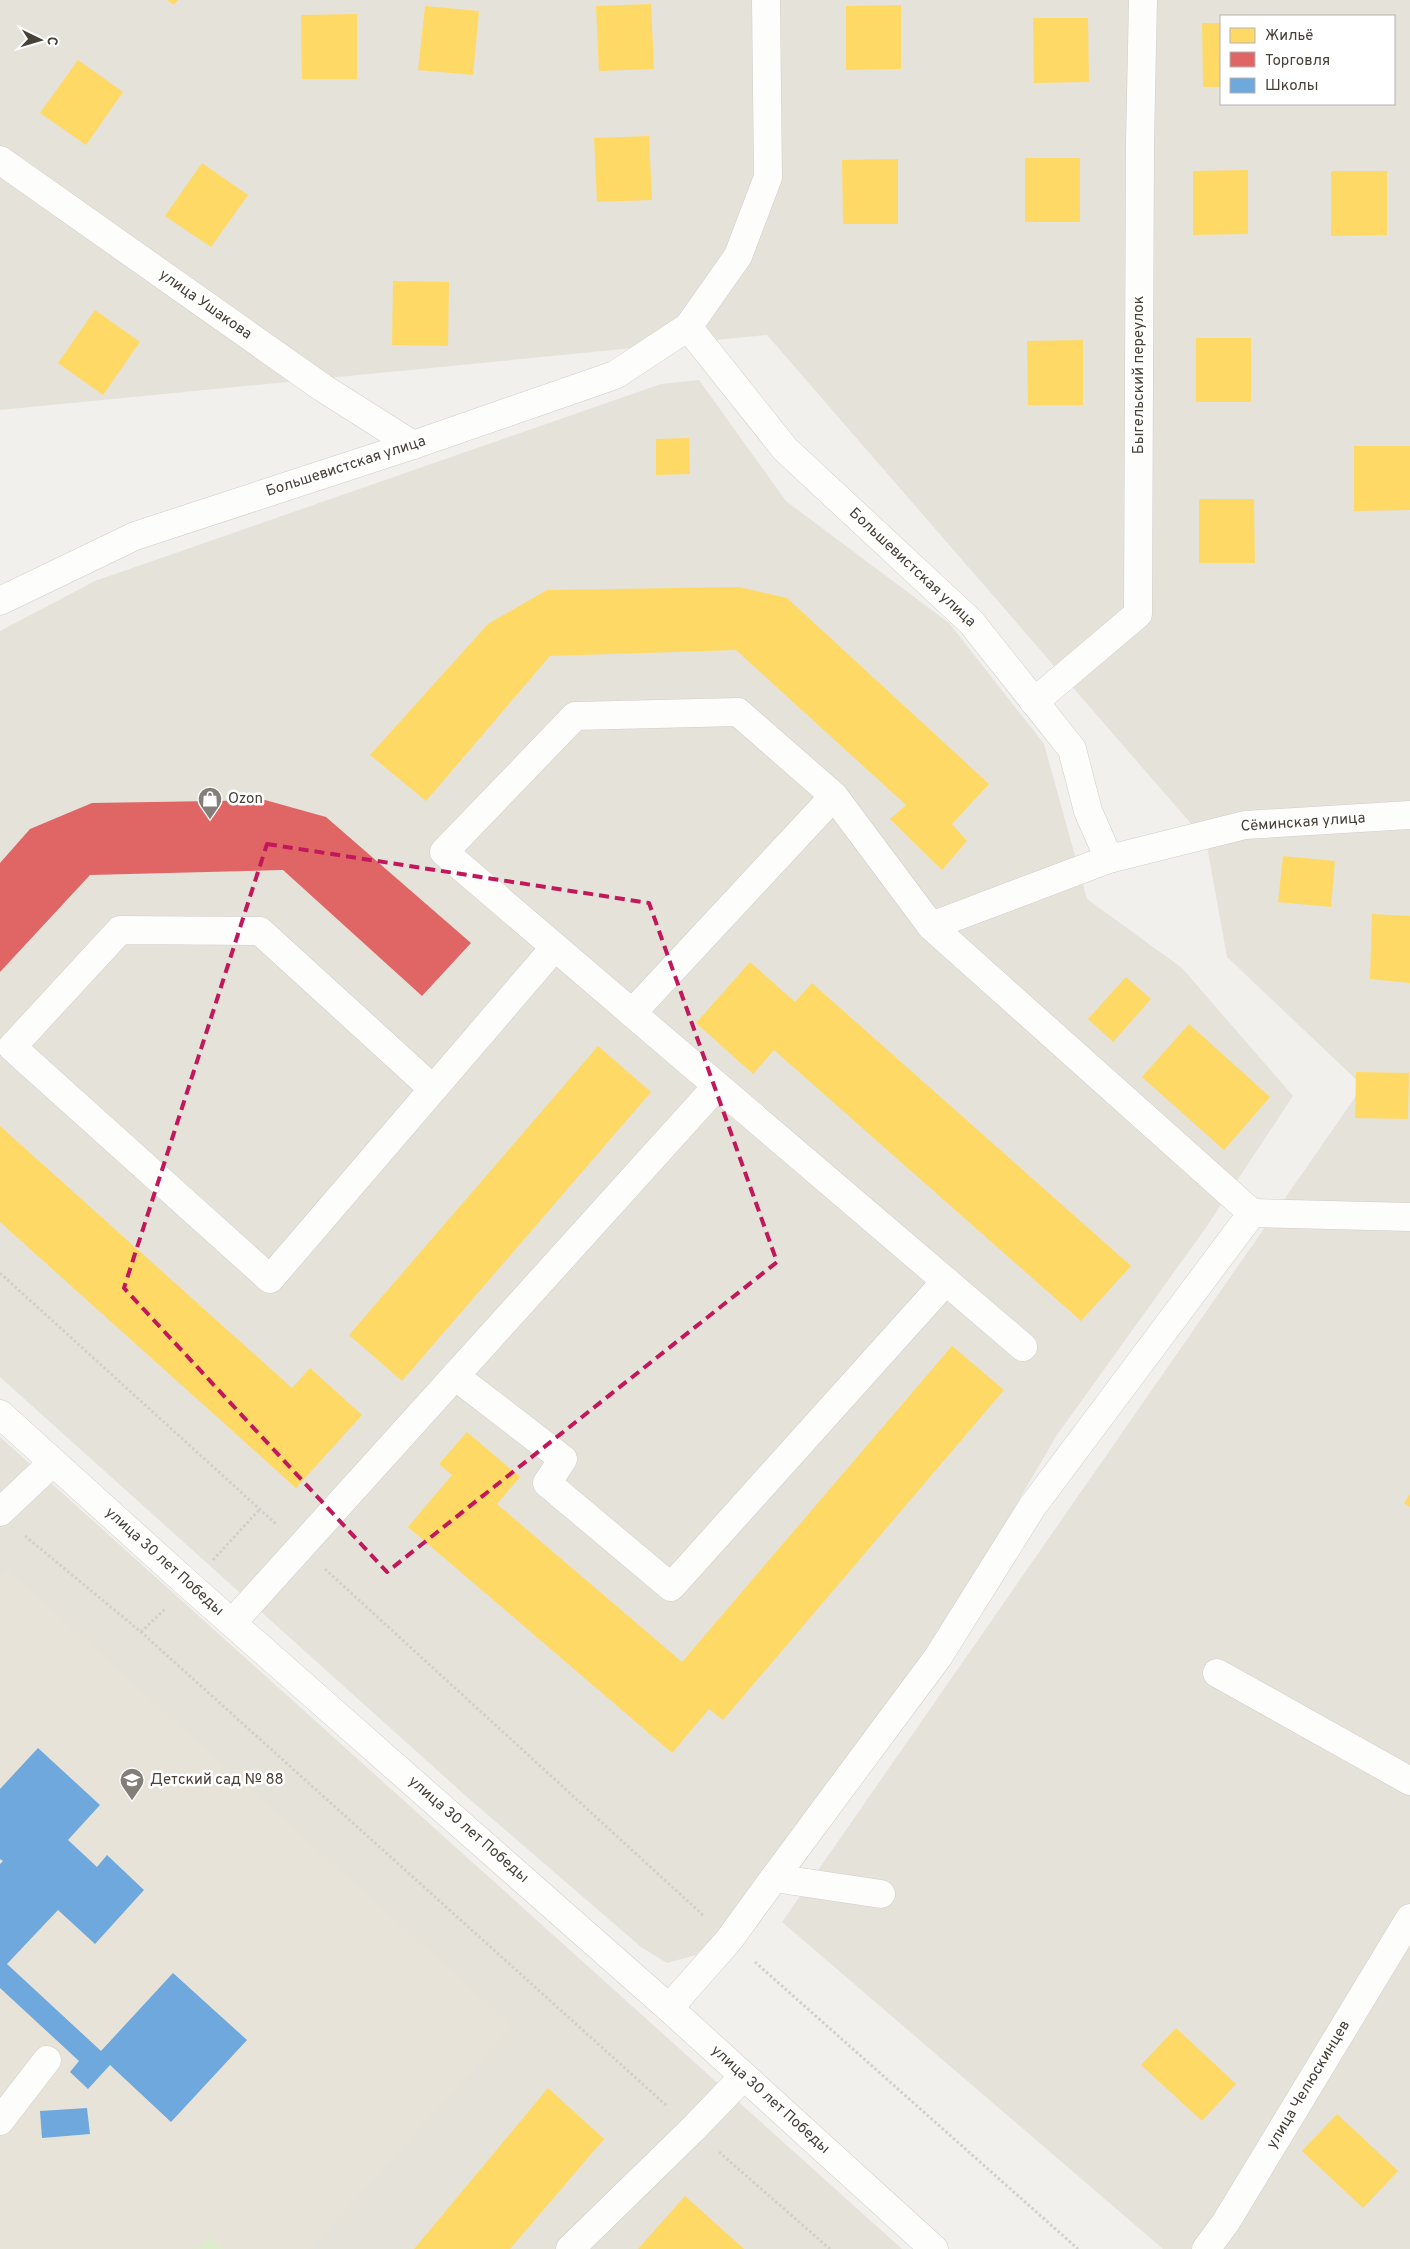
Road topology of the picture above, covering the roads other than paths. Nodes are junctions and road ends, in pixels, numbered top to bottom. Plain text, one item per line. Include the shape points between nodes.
1 (766, 0) edge
2 (1143, 0) edge
3 (0, 160) edge
4 (688, 327) junction
5 (413, 445) junction
6 (0, 601) edge
7 (1034, 702) junction
8 (834, 796) junction
9 (1410, 815) edge
10 (1110, 859) junction
11 (931, 926) junction
12 (555, 947) junction
13 (632, 1013) junction
14 (6, 1053) edge
15 (717, 1086) junction
16 (433, 1089) junction
17 (1252, 1213) junction
18 (1410, 1217) edge
19 (946, 1281) junction
20 (1023, 1347) dead end
21 (455, 1376) junction
22 (0, 1414) edge
23 (53, 1462) junction
24 (0, 1512) edge
25 (232, 1623) junction
26 (1217, 1673) dead end
27 (1410, 1781) edge
28 (774, 1878) junction
29 (881, 1894) dead end
30 (1410, 1918) edge
31 (669, 2008) junction
32 (47, 2060) dead end
33 (743, 2077) junction
34 (0, 2121) edge
35 (570, 2249) edge
36 (934, 2249) edge
37 (1206, 2249) edge

1 - 4 street, Большевистская улица via 768,177 738,256
2 - 7 street, Быгельский переулок via 1138,614
3 - 5 street, улица Ушакова via 324,388
4 - 5 street, Большевистская улица via 615,375
4 - 7 street, Большевистская улица via 785,449 971,622
5 - 6 street, Большевистская улица via 135,536
7 - 10 street, Большевистская улица via 1072,749 1088,811
8 - 11 street
8 - 12 street via 738,712 575,716 444,852
8 - 13 street
9 - 10 street, Сёминская улица via 1245,825
10 - 11 street, Сёминская улица
11 - 17 street
12 - 13 street
12 - 16 street
13 - 15 street
14 - 16 street via 120,930 260,931
14 - 16 street via 270,1279
15 - 19 street
15 - 21 street
17 - 18 street
17 - 28 street via 1032,1507 938,1657
19 - 20 street
19 - 21 street via 671,1587 547,1483 563,1459
21 - 25 street
22 - 23 street, улица 30 лет Победы
23 - 24 street
23 - 25 street, улица 30 лет Победы
25 - 31 street, улица 30 лет Победы
26 - 27 street
28 - 29 street
28 - 31 street via 729,1940
30 - 37 street, улица Челюскинцев via 1226,2222
31 - 33 street, улица 30 лет Победы
32 - 34 street
33 - 35 street
33 - 36 street, улица 30 лет Победы

